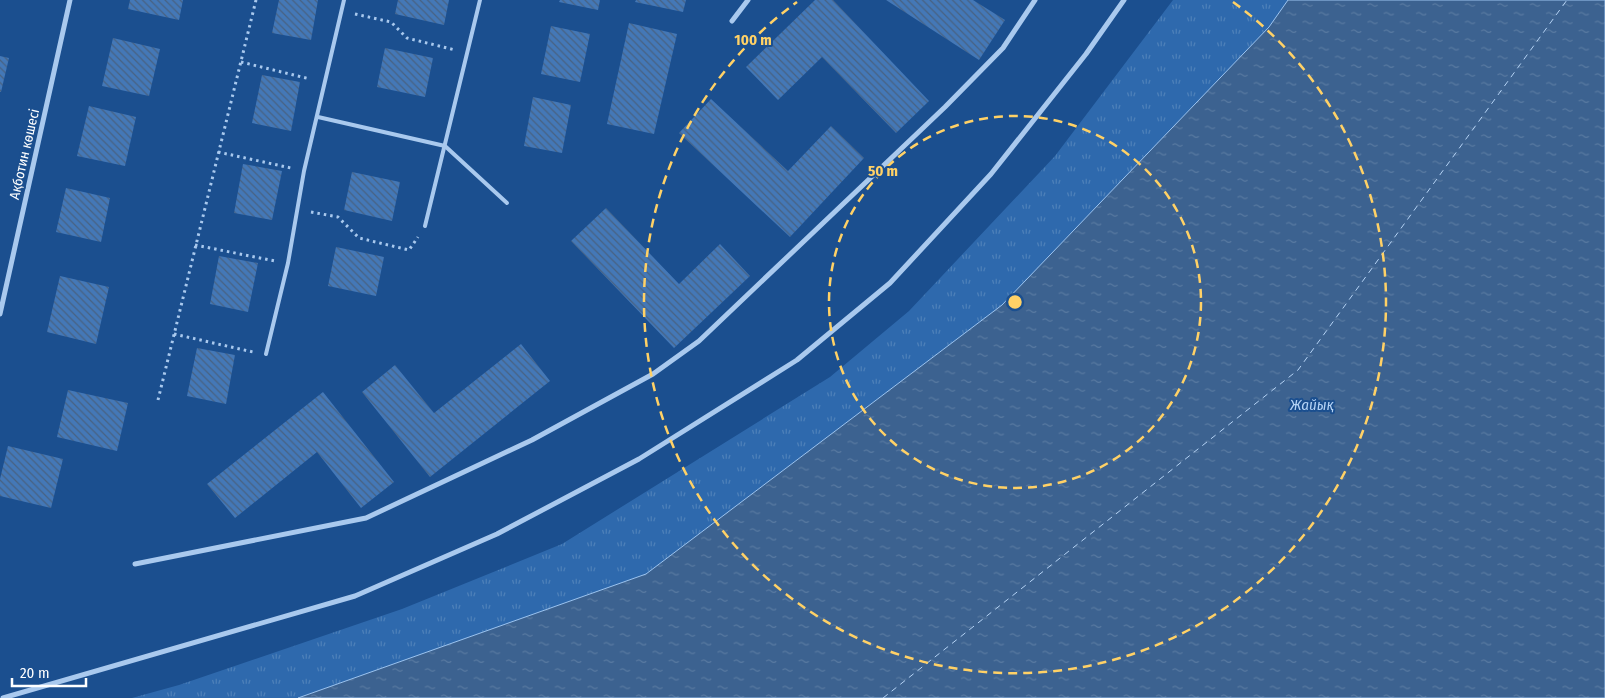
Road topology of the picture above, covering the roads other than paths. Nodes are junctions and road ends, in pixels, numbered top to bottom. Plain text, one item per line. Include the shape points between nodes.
1 (70, 0) edge
2 (344, 0) edge
3 (480, 0) edge
4 (748, 0) edge
5 (1035, 0) edge
6 (1124, 0) edge
7 (732, 21) dead end
8 (318, 117) junction
9 (445, 146) junction
10 (507, 203) dead end
11 (425, 226) road end
12 (0, 314) edge
13 (266, 354) road end
14 (135, 564) dead end
15 (3, 698) edge

1 - 12 street, Ақботин көшесі
2 - 8 lane
3 - 9 lane
4 - 7 street
5 - 14 street via 1003,48 945,107 699,341 653,374 532,440 366,518
6 - 15 street via 1086,54 991,174 890,283 797,360 639,459 497,534 354,596
8 - 9 lane
8 - 13 lane
9 - 10 lane
9 - 11 lane

